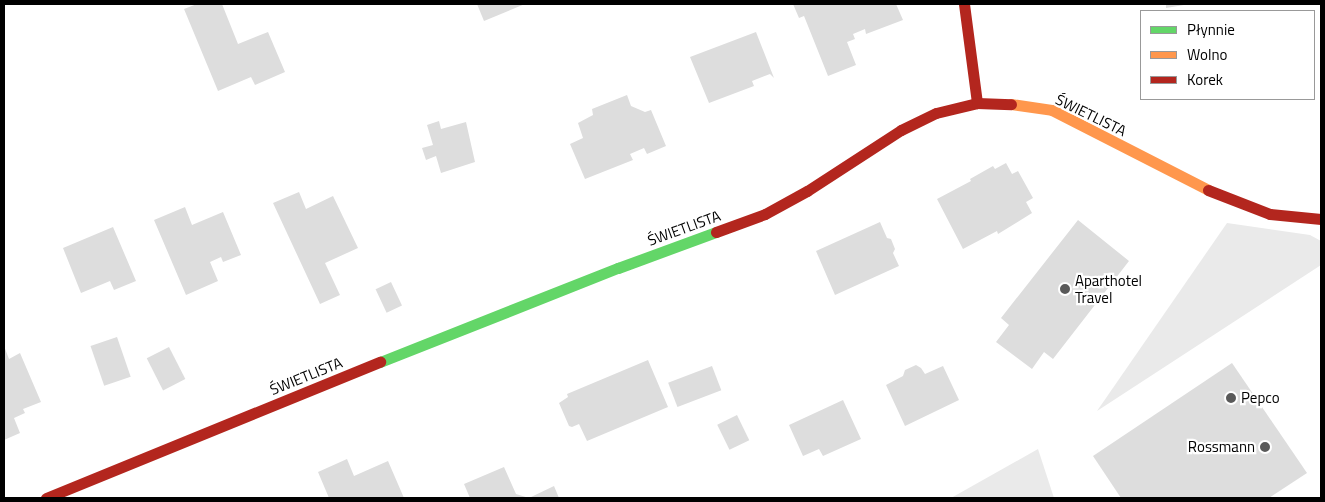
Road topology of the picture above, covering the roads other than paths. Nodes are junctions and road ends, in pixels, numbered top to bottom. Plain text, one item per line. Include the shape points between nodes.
1 (964, 4) edge
2 (977, 103) junction
3 (1321, 219) edge
4 (46, 498) edge

1 - 2 street
2 - 3 street, ŚWIETLISTA via 1018,104 1052,110 1211,191 1270,214
2 - 4 street, ŚWIETLISTA via 936,113 901,130 807,191 765,214 618,268 314,388

